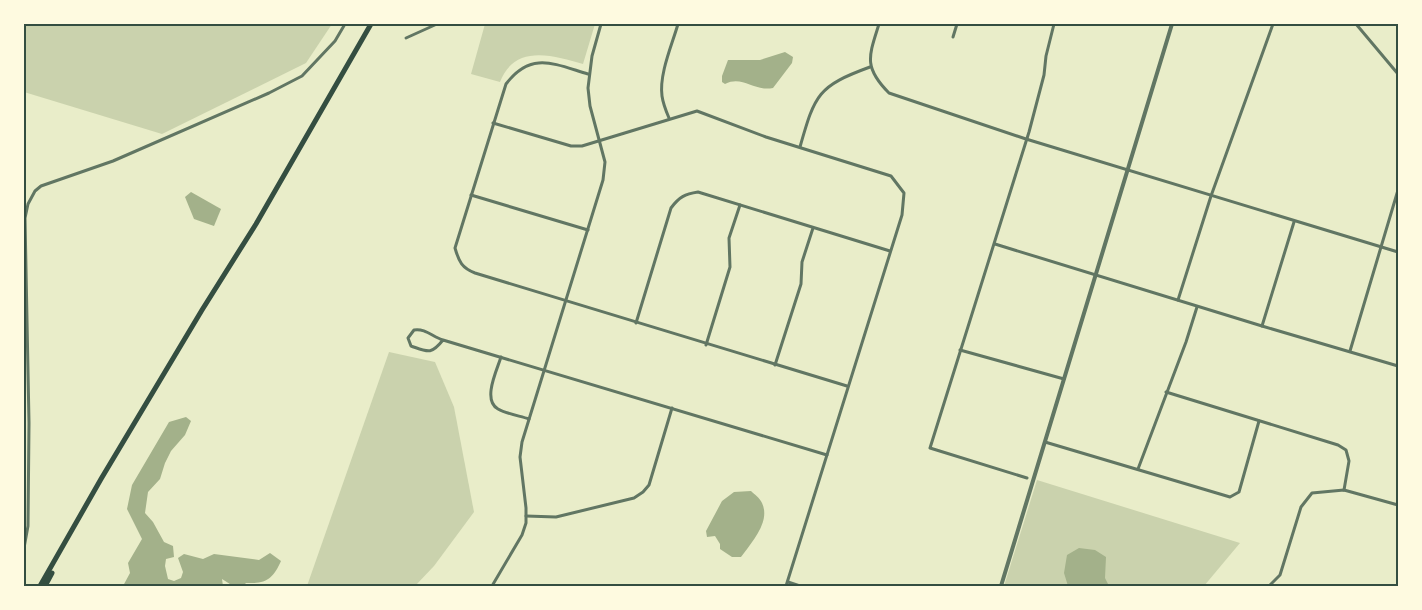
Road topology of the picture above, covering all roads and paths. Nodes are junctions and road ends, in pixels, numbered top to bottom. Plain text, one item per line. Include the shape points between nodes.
1 (346, 24) edge
2 (371, 24) edge
3 (437, 24) edge
4 (601, 24) edge
5 (678, 24) edge
6 (880, 24) edge
7 (957, 24) edge
8 (1054, 24) edge
9 (1172, 24) edge
10 (1273, 24) edge
11 (1356, 24) edge
12 (953, 37) dead end
13 (406, 38) dead end
14 (870, 68) junction
15 (588, 74) junction
16 (1398, 74) edge
17 (669, 118) junction
18 (493, 123) junction
19 (1026, 139) junction
20 (600, 141) junction
21 (800, 147) junction
22 (1128, 171) junction
23 (1398, 190) edge
24 (471, 194) junction
25 (1211, 196) junction
26 (740, 205) junction
27 (1294, 222) junction
28 (813, 228) junction
29 (588, 230) junction
30 (995, 244) junction
31 (1381, 247) junction
32 (890, 251) junction
33 (1398, 252) edge
34 (1096, 275) junction
35 (1178, 300) junction
36 (566, 301) junction
37 (1197, 307) junction
38 (636, 322) junction
39 (1262, 326) junction
40 (443, 340) junction
41 (706, 344) junction
42 (960, 350) junction
43 (1350, 351) junction
44 (501, 357) junction
45 (775, 365) junction
46 (1398, 366) edge
47 (545, 370) junction
48 (1064, 379) junction
49 (847, 386) junction
50 (1166, 392) junction
51 (672, 408) junction
52 (529, 420) junction
53 (1258, 421) junction
54 (1045, 442) junction
55 (827, 455) junction
56 (1138, 469) junction
57 (1027, 478) dead end
58 (1344, 490) junction
59 (1398, 505) edge
60 (526, 516) junction
61 (24, 548) edge
62 (63, 548) junction
63 (787, 584) edge
64 (40, 586) edge
65 (45, 586) edge
66 (492, 586) edge
67 (800, 586) edge
68 (1001, 586) edge
69 (1269, 586) edge

1 - 61 street via 335,41 302,76 113,161 35,191 25,218 29,423 28,526
2 - 62 main road
3 - 13 street
4 - 15 street
5 - 17 street via 661,87
6 - 14 street
7 - 12 street
8 - 19 street
9 - 22 street
10 - 25 street
11 - 16 street
14 - 19 street via 889,93
14 - 21 street via 831,84 820,95 810,113
15 - 18 street via 550,63 536,62 523,67 514,72 506,84
15 - 20 street via 590,106
17 - 20 street
17 - 21 street via 697,110 766,138
18 - 20 street via 571,146
18 - 24 street
19 - 22 street
19 - 30 street
20 - 29 street via 603,180
21 - 32 street via 891,176 904,193 902,215
22 - 25 street
22 - 34 street
23 - 31 street
24 - 29 street
24 - 36 street via 455,248 459,262 475,273
25 - 27 street
25 - 35 street
26 - 28 street
26 - 38 street via 698,192 687,193 678,199 671,208
26 - 41 street via 729,238 730,267
27 - 31 street
27 - 39 street
28 - 32 street
28 - 45 street via 802,262 801,284
29 - 36 street
30 - 34 street
30 - 42 street
31 - 33 street
31 - 43 street
32 - 49 street
34 - 35 street
34 - 48 street
35 - 37 street
36 - 38 street
36 - 47 street
37 - 39 street
37 - 50 street
38 - 41 street
39 - 43 street
40 - 40 street via 418,329 408,338 410,346 429,352
40 - 44 street
41 - 45 street
42 - 48 street
42 - 57 street via 930,448
43 - 46 street
44 - 47 street
44 - 52 street via 490,398 498,409
45 - 49 street
47 - 51 street
47 - 52 street
48 - 54 street
49 - 55 street
50 - 53 street
50 - 56 street
51 - 55 street
51 - 60 street via 649,485 643,492 634,498 556,517
52 - 60 street via 520,457
53 - 56 street via 1239,492 1230,497
53 - 58 street via 1346,450 1349,461
54 - 56 street
54 - 68 street
55 - 63 street
58 - 59 street
58 - 69 street via 1312,493 1301,507 1280,575
60 - 66 street via 522,535
62 - 64 main road
62 - 65 main road
63 - 67 street

